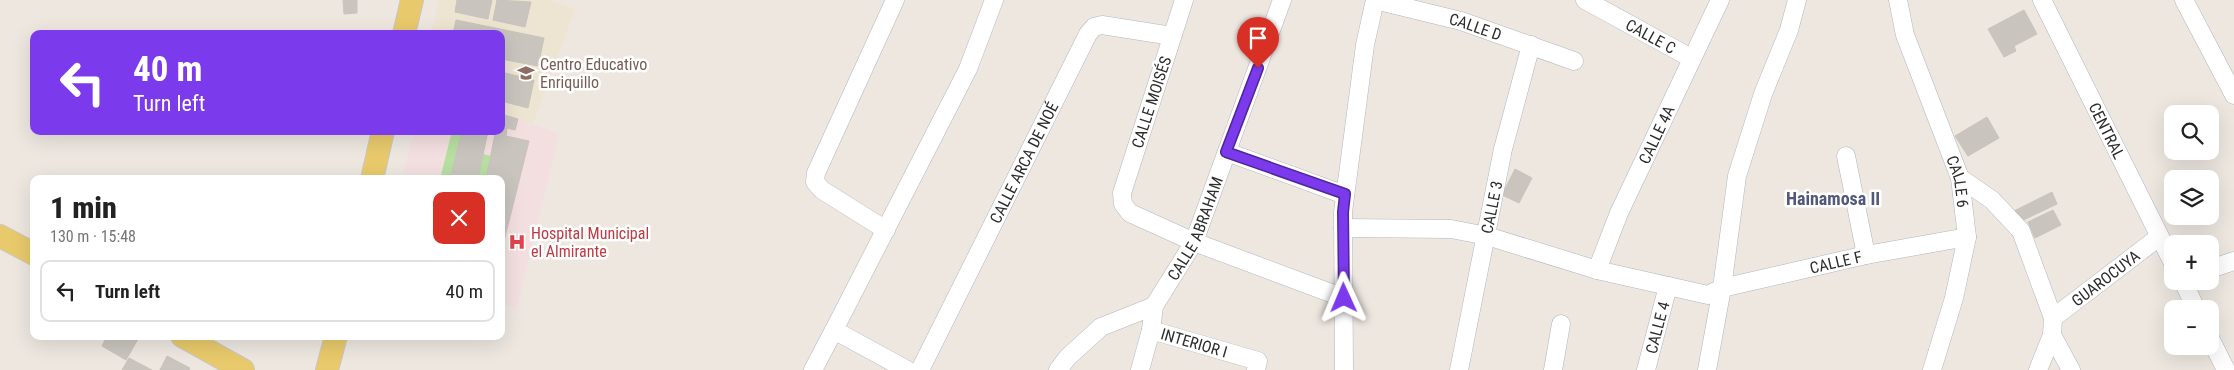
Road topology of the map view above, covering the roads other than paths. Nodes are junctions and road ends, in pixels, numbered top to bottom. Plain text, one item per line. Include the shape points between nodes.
1 (412, 0) edge
2 (895, 0) edge
3 (994, 0) edge
4 (1184, 0) edge
5 (1282, 0) edge
6 (1375, 0) edge
7 (1586, 0) edge
8 (1720, 0) edge
9 (1797, 0) edge
10 (1898, 0) edge
11 (2042, 0) edge
12 (2184, 0) edge
13 (405, 30) edge
14 (1172, 36) junction
15 (1532, 45) junction
16 (1691, 58) junction
17 (1574, 61) dead end
18 (2234, 95) edge
19 (382, 135) edge
20 (1226, 152) junction
21 (1846, 156) dead end
22 (373, 175) edge
23 (1960, 178) junction
24 (1345, 194) junction
25 (1343, 228) junction
26 (886, 230) junction
27 (0, 236) edge
28 (1487, 236) junction
29 (1967, 237) junction
30 (2159, 237) junction
31 (1194, 242) junction
32 (2164, 246) edge
33 (30, 252) edge
34 (1866, 255) junction
35 (2234, 261) edge
36 (2219, 266) edge
37 (1597, 270) junction
38 (1668, 286) junction
39 (1715, 292) junction
40 (1344, 298) junction
41 (1154, 306) junction
42 (1561, 324) dead end
43 (2052, 326) junction
44 (834, 330) junction
45 (1151, 330) junction
46 (189, 340) edge
47 (335, 340) edge
48 (243, 370) edge
49 (327, 370) edge
50 (813, 370) edge
51 (907, 370) edge
52 (920, 370) edge
53 (1058, 370) edge
54 (1140, 370) edge
55 (1256, 370) edge
56 (1344, 370) edge
57 (1460, 370) edge
58 (1554, 370) edge
59 (1646, 370) edge
60 (1706, 370) edge
61 (1932, 370) edge
62 (2038, 370) edge
63 (2071, 370) edge

1 - 13 main road
2 - 26 street via 816,173 816,182 822,190
3 - 26 street via 968,69
4 - 14 street, CALLE MOISÉS
5 - 20 street, CALLE ABRAHAM
6 - 15 street, CALLE D via 1461,21
6 - 24 street via 1365,45
7 - 16 street, CALLE C
8 - 16 street, CALLE 4A
9 - 39 street via 1737,176
10 - 23 street, CALLE 6 via 1905,35
11 - 30 street, CENTRAL
12 - 18 street
14 - 31 street, CALLE MOISÉS via 1122,193 1123,204 1130,212
14 - 52 street, CALLE ARCA DE NOÉ via 1102,25 1094,27 1088,34
15 - 17 street, CALLE D
15 - 28 street, CALLE 3 via 1503,149
16 - 37 street, CALLE 4A via 1618,213
19 - 22 main road
20 - 24 street
20 - 31 street, CALLE ABRAHAM
21 - 34 street
23 - 29 street, CALLE 6
23 - 43 street via 1992,200 2021,231
24 - 25 street
25 - 28 street via 1451,229
25 - 40 street
26 - 44 street
27 - 33 main road
28 - 37 street
28 - 57 street, CALLE 3
29 - 34 street, CALLE F
29 - 61 street, CALLE 6 via 1954,298
30 - 32 street, CENTRAL
30 - 43 street, GUAROCUYA
31 - 40 street
31 - 41 street, CALLE ABRAHAM
34 - 39 street, CALLE F
35 - 36 street
37 - 38 street
38 - 39 street
38 - 59 street, CALLE 4
39 - 60 street
40 - 56 street
41 - 45 street, CALLE ABRAHAM
41 - 53 street via 1101,327
42 - 58 street
43 - 62 street
43 - 63 street
44 - 50 street
44 - 51 street
45 - 54 street, CALLE ABRAHAM
45 - 55 street, INTERIOR I via 1258,361
46 - 48 main road
47 - 49 main road

